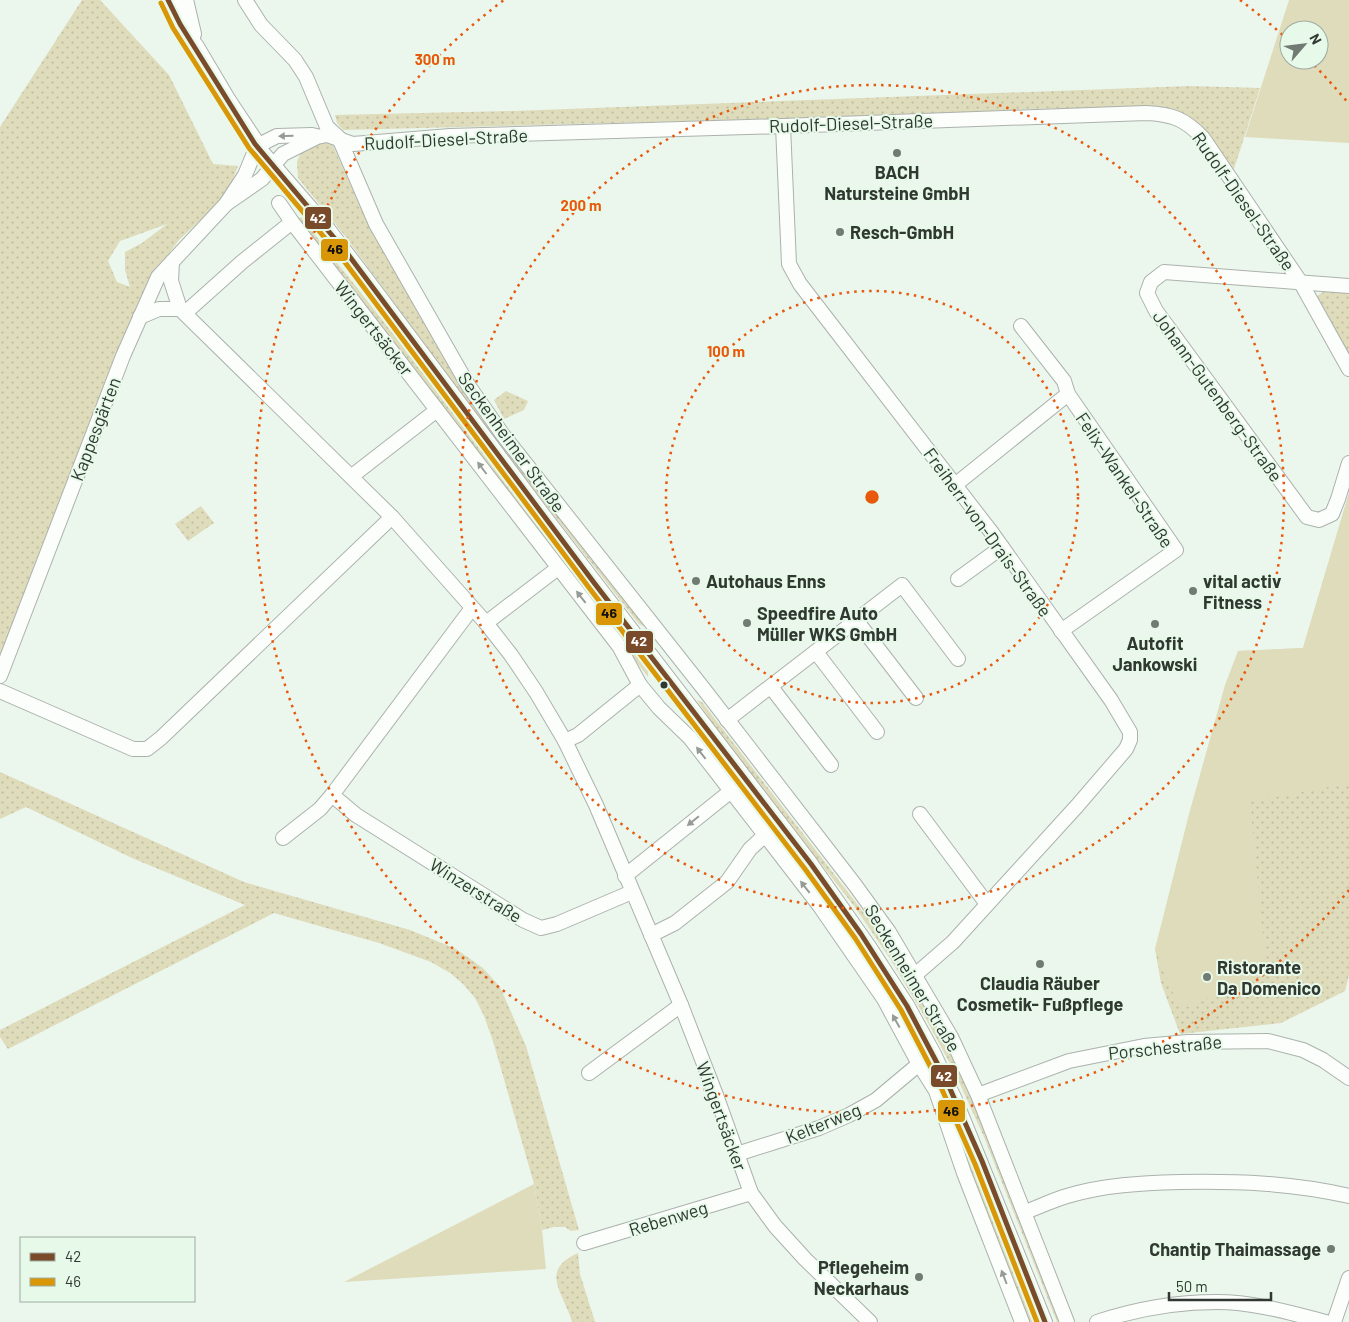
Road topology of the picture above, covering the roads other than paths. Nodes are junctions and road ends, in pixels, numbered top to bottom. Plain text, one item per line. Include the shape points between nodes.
1 (168, 0) edge
2 (184, 0) edge
3 (245, 0) edge
4 (195, 46) junction
5 (783, 126) junction
6 (316, 137) junction
7 (339, 138) junction
8 (257, 146) junction
9 (274, 166) junction
10 (279, 203) dead end
11 (226, 204) junction
12 (292, 222) junction
13 (172, 262) junction
14 (1302, 283) junction
15 (1349, 286) edge
16 (182, 311) junction
17 (140, 317) junction
18 (1021, 326) dead end
19 (1349, 369) edge
20 (1068, 394) junction
21 (437, 410) junction
22 (1349, 463) edge
23 (352, 476) junction
24 (955, 484) junction
25 (392, 517) junction
26 (1002, 547) junction
27 (558, 568) junction
28 (958, 579) dead end
29 (472, 608) junction
30 (856, 620) junction
31 (486, 623) junction
32 (1061, 631) junction
33 (816, 652) junction
34 (958, 659) dead end
35 (0, 676) edge
36 (640, 684) junction
37 (770, 687) junction
38 (0, 691) edge
39 (916, 698) dead end
40 (727, 720) junction
41 (877, 732) dead end
42 (565, 742) junction
43 (831, 766) dead end
44 (731, 791) junction
45 (332, 796) junction
46 (920, 814) dead end
47 (765, 835) junction
48 (283, 838) dead end
49 (625, 876) junction
50 (632, 892) junction
51 (987, 904) junction
52 (651, 935) junction
53 (915, 974) junction
54 (681, 1005) junction
55 (919, 1064) junction
56 (589, 1073) dead end
57 (1349, 1078) edge
58 (978, 1095) junction
59 (737, 1154) junction
60 (751, 1193) junction
61 (1349, 1196) edge
62 (1024, 1212) junction
63 (584, 1243) dead end
64 (1349, 1278) edge
65 (870, 1322) edge
66 (1022, 1322) edge
67 (1045, 1322) edge
68 (1067, 1322) edge
69 (1097, 1322) edge
70 (1326, 1322) edge
71 (1334, 1322) edge

1 - 4 main road
2 - 4 main road
3 - 7 street, Seckenheimer Straße via 261,25 295,60 327,126
4 - 8 main road via 226,101
5 - 7 street, Rudolf-Diesel-Straße via 450,136 353,144
5 - 14 street, Rudolf-Diesel-Straße via 1146,113 1178,118 1203,138
5 - 24 street, Freiherr-von-Drais-Straße via 789,264 800,284
6 - 7 street, Rudolf-Diesel-Straße
6 -> 8 street, Rudolf-Diesel-Straße via 277,136
6 - 9 street, Rudolf-Diesel-Straße via 283,154
7 - 40 street, Seckenheimer Straße via 376,224 468,385 502,435
8 - 9 street
8 - 11 street, Kappesgärten
9 - 11 street, Kappesgärten via 262,179
9 - 67 street via 368,281 809,861 870,948 934,1054
10 - 12 street, Wingertsäcker
11 - 13 street, Kappesgärten
12 - 16 street
12 - 21 street, Wingertsäcker
13 - 16 street, Wingertsäcker via 171,281
13 - 17 street, Kappesgärten via 158,277
14 - 15 street, Johann-Gutenberg-Straße
14 - 19 street
14 - 22 street, Johann-Gutenberg-Straße via 1164,272 1151,282 1147,293 1156,311 1307,517 1319,520 1332,514
16 - 17 street via 159,309
16 - 23 street, Wingertsäcker
17 - 35 street, Kappesgärten
18 - 20 street, Felix-Wankel-Straße via 1064,381
20 - 24 street, Felix-Wankel-Straße
20 - 32 street, Felix-Wankel-Straße via 1176,550
21 - 23 street
27 -> 21 street, Wingertsäcker
23 - 25 street, Wingertsäcker
24 - 26 street, Freiherr-von-Drais-Straße
25 - 29 street, Wingertsäcker
25 - 38 street via 146,749 133,749
26 - 28 street
26 - 32 street, Freiherr-von-Drais-Straße
27 - 31 street
36 -> 27 street, Wingertsäcker via 619,646
29 - 31 street, Wingertsäcker
29 - 45 street
30 - 33 street
30 - 34 street via 902,585
30 - 39 street
31 - 42 street, Wingertsäcker via 536,692
32 - 51 street, Freiherr-von-Drais-Straße via 1127,725 1130,740 1077,806
33 - 37 street
33 - 41 street
36 - 42 street
44 -> 36 street, Wingertsäcker via 690,738
37 - 40 street
37 - 43 street
40 - 53 street, Seckenheimer Straße via 855,885
42 - 49 street, Wingertsäcker via 596,805
44 - 47 street, Wingertsäcker
44 -> 49 street
45 - 48 street
45 - 50 street, Winzerstraße via 356,815 523,920 541,928
46 - 51 street
47 - 52 street via 750,849 727,882 675,923
55 -> 47 street, Wingertsäcker via 884,999
49 - 50 street, Wingertsäcker
50 - 52 street, Wingertsäcker
51 - 53 street, Freiherr-von-Drais-Straße via 953,942
52 - 54 street, Wingertsäcker
53 - 58 street, Seckenheimer Straße via 951,1036
54 - 56 street
54 - 59 street, Wingertsäcker
55 - 59 street, Kelterweg via 876,1100 849,1115 820,1128
66 -> 55 street via 936,1091
57 - 58 street, Porschestraße via 1303,1050 1268,1041 1188,1042 1144,1046 1069,1061
58 - 62 street, Seckenheimer Straße
59 - 60 street, Wingertsäcker
60 - 63 street, Rebenweg
60 - 65 street, Wingertsäcker via 805,1259
61 - 62 street via 1265,1182 1149,1182 1067,1196
62 - 68 street, Seckenheimer Straße
64 - 71 street
69 - 70 street via 1149,1308 1218,1302 1246,1304

